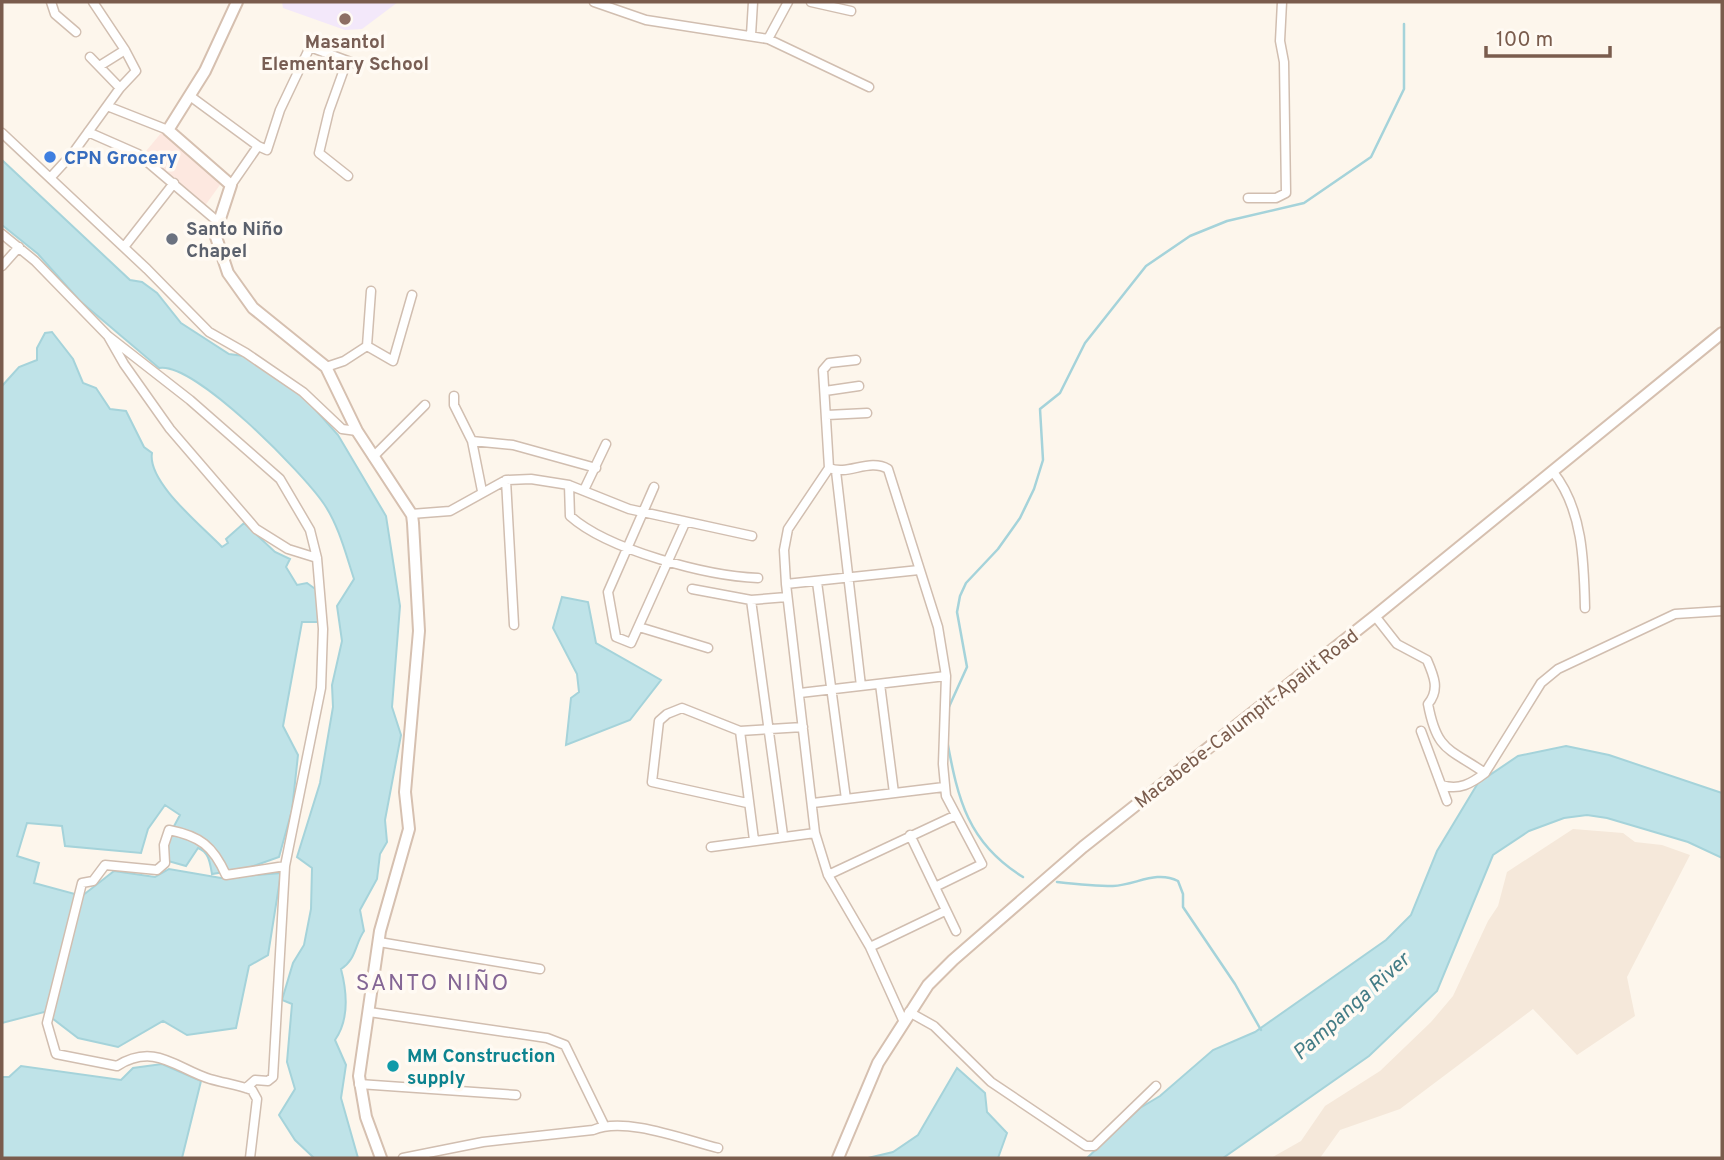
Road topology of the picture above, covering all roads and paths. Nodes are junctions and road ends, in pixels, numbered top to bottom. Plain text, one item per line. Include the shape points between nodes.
1 (51, 2) edge
2 (93, 2) edge
3 (237, 2) edge
4 (594, 2) edge
5 (753, 2) edge
6 (788, 2) edge
7 (811, 2) edge
8 (1282, 2) edge
9 (851, 11) dead end
10 (76, 32) dead end
11 (751, 35) junction
12 (768, 38) junction
13 (125, 50) junction
14 (90, 57) dead end
15 (347, 61) junction
16 (356, 64) dead end
17 (101, 65) junction
18 (869, 87) dead end
19 (120, 88) junction
20 (190, 96) junction
21 (107, 106) junction
22 (168, 130) junction
23 (88, 132) junction
24 (2, 133) edge
25 (258, 146) junction
26 (348, 176) dead end
27 (51, 177) junction
28 (174, 183) junction
29 (231, 185) junction
30 (1248, 198) dead end
31 (217, 221) junction
32 (2, 234) edge
33 (19, 247) junction
34 (124, 247) junction
35 (2, 266) edge
36 (371, 290) dead end
37 (412, 295) dead end
38 (1722, 333) edge
39 (108, 335) junction
40 (367, 345) junction
41 (856, 360) dead end
42 (326, 367) junction
43 (859, 386) dead end
44 (825, 391) junction
45 (454, 396) dead end
46 (425, 405) dead end
47 (867, 413) dead end
48 (827, 415) junction
49 (357, 431) junction
50 (472, 441) junction
51 (606, 444) dead end
52 (373, 457) junction
53 (596, 468) junction
54 (832, 469) junction
55 (1553, 472) junction
56 (506, 480) junction
57 (569, 485) junction
58 (654, 487) dead end
59 (584, 490) junction
60 (482, 491) junction
61 (644, 511) junction
62 (411, 514) junction
63 (685, 523) junction
64 (752, 536) dead end
65 (628, 547) junction
66 (317, 558) junction
67 (670, 561) junction
68 (919, 570) junction
69 (758, 578) dead end
70 (846, 578) junction
71 (817, 582) junction
72 (786, 584) junction
73 (692, 589) dead end
74 (787, 597) junction
75 (751, 600) junction
76 (1585, 608) dead end
77 (1722, 611) edge
78 (1375, 616) junction
79 (513, 625) dead end
80 (639, 627) junction
81 (708, 648) dead end
82 (946, 676) junction
83 (880, 684) junction
84 (861, 686) junction
85 (832, 689) junction
86 (800, 693) junction
87 (803, 727) junction
88 (740, 731) junction
89 (768, 731) junction
90 (1422, 732) dead end
91 (1485, 773) junction
92 (1443, 785) junction
93 (944, 787) junction
94 (894, 793) junction
95 (846, 799) junction
96 (1447, 801) dead end
97 (747, 803) junction
98 (813, 803) junction
99 (954, 816) junction
100 (815, 833) junction
101 (783, 835) junction
102 (910, 835) junction
103 (754, 840) junction
104 (710, 847) dead end
105 (285, 866) junction
106 (828, 875) junction
107 (934, 887) junction
108 (945, 911) junction
109 (956, 931) dead end
110 (379, 942) junction
111 (870, 947) junction
112 (540, 969) dead end
113 (369, 1012) junction
114 (906, 1016) junction
115 (359, 1084) junction
116 (1156, 1086) dead end
117 (247, 1087) junction
118 (516, 1095) dead end
119 (604, 1125) junction
120 (718, 1148) dead end
121 (250, 1158) edge
122 (381, 1158) edge
123 (403, 1158) edge
124 (838, 1158) edge

1 - 10 street via 55,14
2 - 13 street
3 - 20 main road
4 - 11 street via 646,20
5 - 11 street
6 - 12 street
7 - 9 street
8 - 30 street via 1286,193 1276,198
11 - 12 street
12 - 18 street
13 - 17 street
13 - 19 street via 136,71
14 - 17 street
15 - 16 street
15 - 25 street via 310,47 267,149
15 - 26 street via 319,153
17 - 19 street
19 - 21 street
20 - 22 main road
20 - 25 street
21 - 22 street
21 - 23 street
22 - 29 main road
23 - 27 street
23 - 28 street via 138,154
24 - 27 street
25 - 29 street
27 - 34 street
28 - 31 street
28 - 34 street
29 - 31 main road
31 - 42 main road via 215,241 220,256 253,308
32 - 33 street
33 - 35 street
33 - 39 street
34 - 49 street via 215,337 246,352 303,392 342,429
36 - 40 street
37 - 40 street via 393,361
38 - 55 main road, Macabebe-Calumpit-Apalit Road
39 - 66 street via 273,471 303,516
39 - 66 street via 170,429 256,529 288,549
40 - 42 street
41 - 44 street via 824,366
42 - 49 main road
43 - 44 street
44 - 48 street
45 - 50 street
46 - 52 street
47 - 48 street
48 - 54 street
49 - 52 main road
50 - 53 street via 513,445
50 - 60 street
51 - 53 street
52 - 62 main road
53 - 59 street
54 - 68 street via 873,464 888,469
54 - 70 street
54 - 72 street via 788,529
55 - 76 street via 1570,499 1580,539
55 - 78 main road, Macabebe-Calumpit-Apalit Road
56 - 57 street
56 - 60 street
56 - 79 street
57 - 59 street
57 - 65 street via 570,516 582,527
58 - 61 street
59 - 61 street
60 - 62 street via 450,511
61 - 63 street
61 - 65 street
62 - 110 main road via 419,579 419,631 405,792 409,829
63 - 64 street
63 - 67 street
65 - 67 street
65 - 80 street via 609,587 608,600 616,637 631,643
66 - 105 street via 323,629 321,688
67 - 69 street via 722,575
67 - 80 street
68 - 70 street
68 - 82 street via 938,626
70 - 71 street
70 - 84 street
71 - 72 street
71 - 85 street
72 - 74 street
73 - 75 street
74 - 75 street
74 - 86 street
75 - 89 street
77 - 91 street via 1675,614 1558,669 1541,683
78 - 91 street via 1397,644 1427,660 1436,685 1428,704 1440,743
78 - 114 main road, Macabebe-Calumpit-Apalit Road via 1083,847 953,960
80 - 81 street
82 - 83 street
82 - 93 street
83 - 84 street
83 - 94 street
84 - 85 street
85 - 86 street
85 - 95 street
86 - 87 street
87 - 89 street
87 - 98 street
88 - 89 street
88 - 97 street
88 - 97 street via 682,708 674,710 659,722 650,778 655,785
89 - 101 street
90 - 92 street
91 - 92 street via 1468,785
92 - 96 street
93 - 94 street
93 - 99 street
94 - 95 street
95 - 98 street
97 - 103 street
98 - 100 street
99 - 102 street
99 - 107 street via 982,864
100 - 101 street
100 - 106 street
101 - 103 street
102 - 106 street
102 - 107 street
103 - 104 street
105 - 117 street via 272,1077
105 - 117 street via 226,875 215,851 187,834 169,830 165,863 157,870 105,865 93,881 82,883 47,1023 56,1054 117,1066 130,1058 174,1061 207,1078
106 - 111 street
107 - 108 street
108 - 109 street
108 - 111 street
110 - 112 street
110 - 113 main road
111 - 114 street
113 - 115 main road
113 - 119 street via 547,1038 565,1045
114 - 116 street via 934,1026 991,1082 1086,1146 1094,1146
114 - 124 main road, Macabebe-Calumpit-Apalit Road via 878,1063
115 - 118 street
115 - 122 main road
117 - 121 street via 257,1099
119 - 120 street via 644,1129
119 - 123 street

